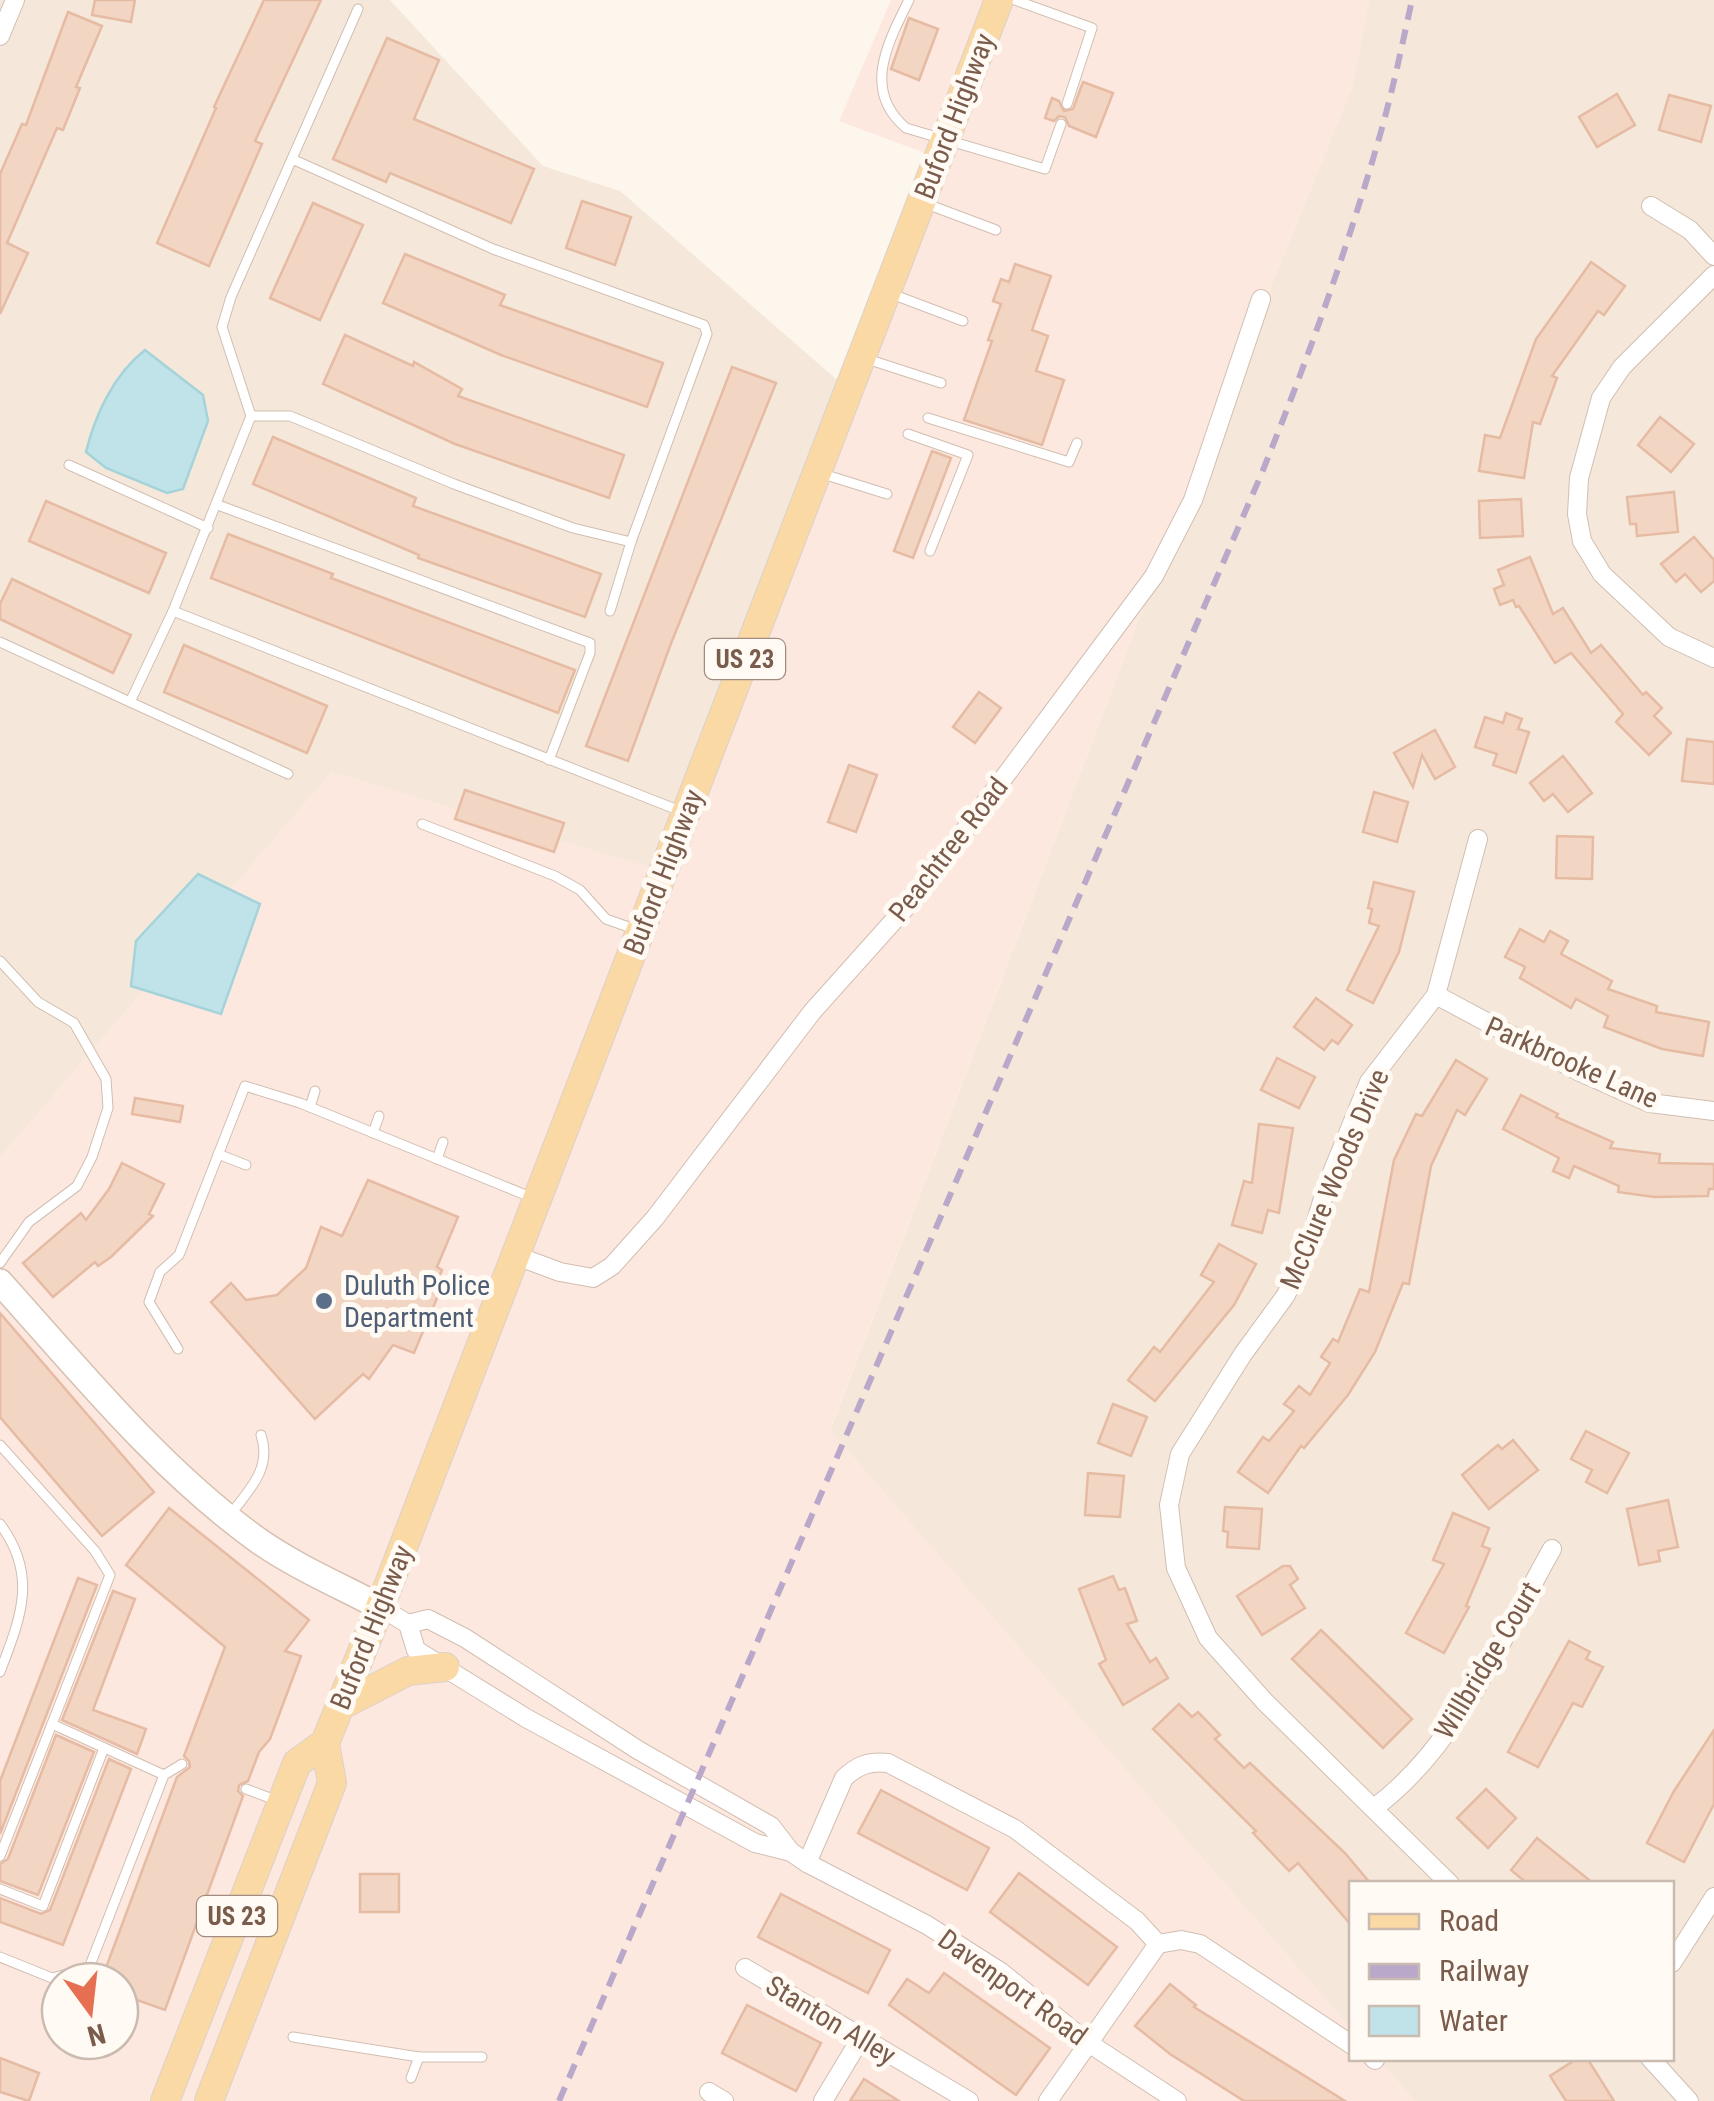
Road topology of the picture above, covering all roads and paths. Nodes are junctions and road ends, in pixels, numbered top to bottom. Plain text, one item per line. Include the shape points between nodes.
1 (14, 0) edge
2 (909, 0) edge
3 (999, 0) edge
4 (1015, 0) edge
5 (358, 9) dead end
6 (0, 36) edge
7 (1067, 104) dead end
8 (1061, 124) dead end
9 (944, 142) junction
10 (292, 159) junction
11 (921, 202) junction
12 (1652, 206) dead end
13 (996, 230) dead end
14 (1714, 256) edge
15 (1714, 275) edge
16 (886, 292) junction
17 (1262, 299) dead end
18 (963, 320) dead end
19 (862, 357) junction
20 (941, 384) dead end
21 (251, 416) junction
22 (928, 418) dead end
23 (908, 434) dead end
24 (1077, 442) dead end
25 (69, 465) dead end
26 (817, 472) junction
27 (888, 494) dead end
28 (218, 505) junction
29 (208, 528) junction
30 (631, 542) junction
31 (930, 552) dead end
32 (610, 611) dead end
33 (173, 612) junction
34 (0, 642) edge
35 (1714, 658) edge
36 (130, 702) junction
37 (549, 760) junction
38 (288, 774) dead end
39 (686, 812) junction
40 (422, 824) dead end
41 (1478, 839) dead end
42 (640, 931) junction
43 (0, 961) edge
44 (1436, 995) junction
45 (258, 1074) dead end
46 (253, 1088) junction
47 (316, 1092) dead end
48 (310, 1108) junction
49 (1714, 1111) edge
50 (379, 1116) dead end
51 (372, 1134) junction
52 (443, 1142) dead end
53 (218, 1154) junction
54 (437, 1159) junction
55 (246, 1164) dead end
56 (536, 1199) junction
57 (514, 1255) junction
58 (0, 1263) edge
59 (0, 1282) edge
60 (178, 1349) dead end
61 (261, 1434) dead end
62 (0, 1444) edge
63 (229, 1517) junction
64 (0, 1524) edge
65 (1552, 1549) dead end
66 (380, 1607) junction
67 (408, 1624) junction
68 (444, 1667) junction
69 (0, 1672) edge
70 (340, 1706) junction
71 (52, 1724) junction
72 (325, 1743) junction
73 (104, 1748) junction
74 (182, 1764) dead end
75 (164, 1775) junction
76 (246, 1788) dead end
77 (281, 1802) junction
78 (1374, 1808) junction
79 (0, 1856) edge
80 (799, 1858) junction
81 (1447, 1881) edge
82 (0, 1889) edge
83 (1714, 1897) edge
84 (1158, 1944) junction
85 (0, 1957) edge
86 (1674, 1960) edge
87 (745, 1968) dead end
88 (293, 2038) dead end
89 (862, 2038) junction
90 (1087, 2042) junction
91 (1349, 2042) edge
92 (358, 2048) junction
93 (419, 2057) junction
94 (482, 2057) dead end
95 (354, 2060) dead end
96 (1653, 2061) edge
97 (411, 2078) dead end
98 (171, 2094) edge
99 (209, 2101) edge
100 (823, 2101) edge
101 (969, 2101) edge
102 (1048, 2101) edge
103 (1177, 2101) edge
104 (1688, 2101) edge

1 - 6 street
2 - 9 lane via 882,70 884,104 906,128
3 - 9 main road, Buford Highway / US 23
4 - 7 lane via 1092,28
5 - 10 lane
8 - 9 lane via 1045,169
9 - 11 main road, Buford Highway / US 23
10 - 21 lane via 222,327
10 - 30 lane via 493,249 704,325 707,334
11 - 13 lane
11 - 16 main road, Buford Highway / US 23
12 - 14 street via 1690,230
15 - 35 street via 1622,367 1602,398 1578,478 1577,514 1582,541 1602,574 1669,637
16 - 18 lane
16 - 19 main road, Buford Highway / US 23
17 - 57 street, Peachtree Road via 1193,500 1154,576 915,897 812,1012 612,1266 593,1278
19 - 20 lane
19 - 26 main road, Buford Highway / US 23
21 - 28 lane
21 - 30 lane via 290,416 573,528
22 - 24 lane via 1069,462
23 - 31 lane via 968,456
25 - 29 lane
26 - 27 lane
26 - 39 main road, Buford Highway / US 23
28 - 29 lane
28 - 37 lane via 590,643
29 - 33 lane
30 - 32 lane
33 - 36 lane
33 - 37 lane
34 - 36 lane
36 - 38 lane
37 - 39 lane
39 - 42 main road, Buford Highway / US 23
40 - 42 lane via 555,876 580,890 606,919
41 - 44 street, McClure Woods Drive
42 - 56 main road, Buford Highway / US 23
43 - 58 lane via 38,1002 74,1023 106,1079 108,1108 76,1186 29,1222
44 - 49 street, Parkbrooke Lane via 1650,1103
44 - 78 street, McClure Woods Drive via 1369,1082 1286,1295 1180,1454 1169,1506 1176,1568 1208,1638
45 - 46 lane
46 - 48 lane
46 - 53 lane via 245,1086
47 - 48 lane
48 - 51 lane
50 - 51 lane
51 - 54 lane
52 - 54 lane
53 - 55 lane
53 - 60 lane via 178,1255 160,1272 149,1302
54 - 56 lane
56 - 57 main road, Buford Highway / US 23
57 - 66 main road, Buford Highway / US 23
59 - 63 street via 105,1400
61 - 63 lane via 267,1452 258,1478
62 - 71 lane via 110,1576
63 - 66 street via 262,1543
64 - 69 lane via 20,1566 24,1609
65 - 78 street, Willbridge Court via 1450,1729 1402,1787
66 - 67 street, Davenport Road
66 - 70 main road, Buford Highway / US 23
67 - 68 street, Davenport Road via 416,1650
67 - 80 street, Davenport Road via 428,1619 465,1638 771,1826
68 - 70 main road via 408,1671
68 - 80 street, Davenport Road via 755,1842
70 - 72 main road, Buford Highway / US 23
71 - 73 lane
71 - 79 lane
72 - 77 main road, Buford Highway / US 23 via 297,1763
72 - 99 main road, Buford Highway / US 23 via 332,1783
73 - 75 lane
73 - 82 lane via 43,1906
74 - 75 lane
75 - 85 lane via 89,1968 52,1978
76 - 77 lane
77 - 98 main road, Buford Highway / US 23
78 - 81 street, McClure Woods Drive
80 - 84 street via 844,1778 871,1762 888,1763 1016,1829
80 - 90 street, Davenport Road via 928,1925
83 - 86 street
84 - 90 street
84 - 91 street via 1200,1944
87 - 89 street, Stanton Alley
88 - 92 lane
89 - 100 street
89 - 101 street, Stanton Alley
90 - 102 street
90 - 103 street, Davenport Road
92 - 93 lane
92 - 95 lane
93 - 94 lane
93 - 97 lane
96 - 104 street

